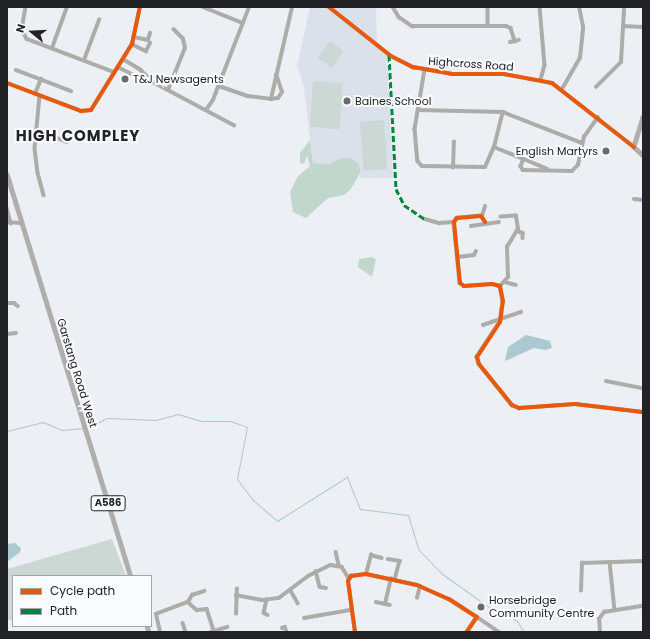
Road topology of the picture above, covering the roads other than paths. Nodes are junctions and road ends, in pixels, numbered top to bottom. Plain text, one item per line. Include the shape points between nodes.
1 (26, 7) edge
2 (67, 7) edge
3 (140, 7) edge
4 (203, 7) edge
5 (249, 7) edge
6 (292, 7) edge
7 (329, 7) edge
8 (393, 7) edge
9 (488, 7) edge
10 (540, 7) edge
11 (579, 7) edge
12 (624, 10) dead end
13 (99, 20) dead end
14 (243, 23) junction
15 (488, 26) junction
16 (623, 26) junction
17 (643, 27) edge
18 (174, 30) dead end
19 (150, 33) dead end
20 (134, 37) junction
21 (515, 41) dead end
22 (150, 43) dead end
23 (132, 44) junction
24 (52, 48) junction
25 (123, 59) junction
26 (84, 60) junction
27 (118, 66) junction
28 (16, 70) dead end
29 (425, 70) junction
30 (114, 72) junction
31 (276, 74) junction
32 (145, 76) junction
33 (41, 79) junction
34 (541, 80) junction
35 (7, 84) edge
36 (219, 86) junction
37 (596, 87) dead end
38 (69, 89) dead end
39 (562, 89) junction
40 (168, 90) junction
41 (35, 94) junction
42 (40, 96) junction
43 (271, 98) junction
44 (206, 110) junction
45 (418, 110) junction
46 (503, 112) junction
47 (598, 117) junction
48 (643, 117) edge
49 (234, 125) dead end
50 (36, 130) junction
51 (67, 142) dead end
52 (454, 142) dead end
53 (582, 143) junction
54 (494, 147) junction
55 (634, 147) junction
56 (643, 155) edge
57 (524, 159) junction
58 (453, 168) junction
59 (548, 170) junction
60 (7, 174) edge
61 (44, 195) dead end
62 (634, 199) dead end
63 (643, 200) edge
64 (485, 206) dead end
65 (7, 208) edge
66 (482, 216) junction
67 (516, 216) junction
68 (521, 216) dead end
69 (501, 217) dead end
70 (427, 221) dead end
71 (9, 222) edge
72 (454, 222) junction
73 (485, 222) junction
74 (499, 222) dead end
75 (21, 223) junction
76 (471, 226) dead end
77 (517, 231) junction
78 (523, 238) dead end
79 (476, 255) dead end
80 (458, 257) junction
81 (505, 282) junction
82 (516, 285) dead end
83 (500, 286) junction
84 (7, 304) edge
85 (18, 306) dead end
86 (521, 312) dead end
87 (500, 319) junction
88 (483, 325) dead end
89 (16, 333) dead end
90 (7, 334) edge
91 (606, 381) dead end
92 (643, 388) edge
93 (643, 412) edge
94 (336, 552) dead end
95 (382, 558) dead end
96 (388, 559) dead end
97 (643, 561) edge
98 (610, 562) junction
99 (339, 565) junction
100 (316, 571) junction
101 (366, 574) junction
102 (131, 575) edge
103 (349, 578) junction
104 (391, 579) junction
105 (395, 580) junction
106 (420, 586) junction
107 (326, 588) dead end
108 (236, 589) dead end
109 (204, 591) dead end
110 (291, 591) junction
111 (581, 591) dead end
112 (236, 595) junction
113 (417, 598) dead end
114 (267, 600) junction
115 (188, 602) junction
116 (376, 602) dead end
117 (298, 604) dead end
118 (385, 604) junction
119 (390, 605) dead end
120 (643, 606) edge
121 (351, 610) junction
122 (615, 610) junction
123 (243, 613) dead end
124 (260, 615) dead end
125 (477, 617) junction
126 (304, 618) dead end
127 (183, 624) dead end
128 (227, 627) dead end
129 (492, 627) junction
130 (282, 628) dead end
131 (160, 632) edge
132 (186, 632) edge
133 (213, 632) edge
134 (287, 632) edge
135 (355, 632) edge
136 (467, 632) edge
137 (488, 632) edge
138 (499, 632) edge
139 (600, 632) edge

1 - 24 street via 22,30 25,37
2 - 24 street
3 - 20 street
4 - 14 street
5 - 14 street
6 - 31 street
7 - 29 street, Highcross Road via 391,56 409,66
8 - 15 street via 399,17 412,26
9 - 15 street
10 - 34 street via 545,65
11 - 39 street via 583,27 580,58
12 - 16 street
13 - 26 street
14 - 36 street
15 - 21 street via 509,26
16 - 17 street
16 - 37 street via 621,62
18 - 40 street via 183,39 185,48
19 - 20 street via 148,40
20 - 23 street
22 - 23 street via 146,51
23 - 25 street
24 - 26 street
25 - 27 street
25 - 32 street via 141,70
26 - 30 street
27 - 30 street
27 - 32 street via 136,76
28 - 33 street via 21,69
29 - 34 street, Highcross Road via 451,74 504,74
29 - 45 street
30 - 42 street via 93,108 88,111
31 - 43 street
31 - 43 street via 282,92 278,98
32 - 40 street
33 - 38 street
33 - 41 street
34 - 39 street, Highcross Road
35 - 41 street
36 - 43 street via 248,96
36 - 44 street
39 - 47 street, Highcross Road
40 - 44 street
41 - 42 street
42 - 50 street
44 - 49 street
45 - 46 street
45 - 58 street via 415,129 418,163 422,166
46 - 53 street
46 - 54 street
47 - 53 street via 586,132
47 - 55 street, Highcross Road
48 - 55 main road
50 - 51 street
50 - 61 street via 37,166
52 - 58 street
53 - 59 street via 576,169
54 - 57 street
54 - 58 street via 487,166
55 - 56 main road, Highcross Road
57 - 59 street
57 - 59 street via 521,166 523,170
60 - 75 main road, Garstang Road West / A586
62 - 63 street
64 - 66 street
65 - 71 street
66 - 72 street via 457,218
66 - 73 street
67 - 68 street
67 - 69 street
67 - 77 street
70 - 72 street
71 - 75 street
72 - 80 street
73 - 74 street
73 - 76 street
75 - 102 main road, Garstang Road West / A586
77 - 78 street via 523,233
77 - 81 street via 507,247 508,275
79 - 80 street
80 - 83 street via 462,286
81 - 82 street
81 - 83 street
83 - 87 street via 503,301
84 - 85 street via 14,301
86 - 87 street
87 - 88 street
87 - 93 street via 478,352 478,361 512,405 519,408 575,404
89 - 90 street
91 - 92 street
94 - 99 street
95 - 101 street via 371,555
96 - 105 street via 400,561
97 - 98 street
98 - 111 street via 582,563
98 - 122 street
99 - 100 street
99 - 103 street
100 - 107 street via 319,588
100 - 110 street
101 - 103 street
101 - 104 street
103 - 121 street
104 - 105 street
104 - 118 street
105 - 106 street
106 - 113 street
106 - 125 street via 449,599
108 - 112 street
109 - 115 street via 192,594
110 - 114 street via 279,598
110 - 117 street via 293,600
112 - 114 street
112 - 123 street via 237,613
114 - 124 street via 266,614
115 - 131 street via 156,614
115 - 133 street via 197,610 207,609
116 - 118 street
118 - 119 street
120 - 122 street
121 - 126 street via 311,619
121 - 135 street
122 - 139 street via 601,615
125 - 129 street
125 - 136 street
127 - 132 street
128 - 133 street
129 - 137 street
129 - 138 street
130 - 134 street via 285,627

